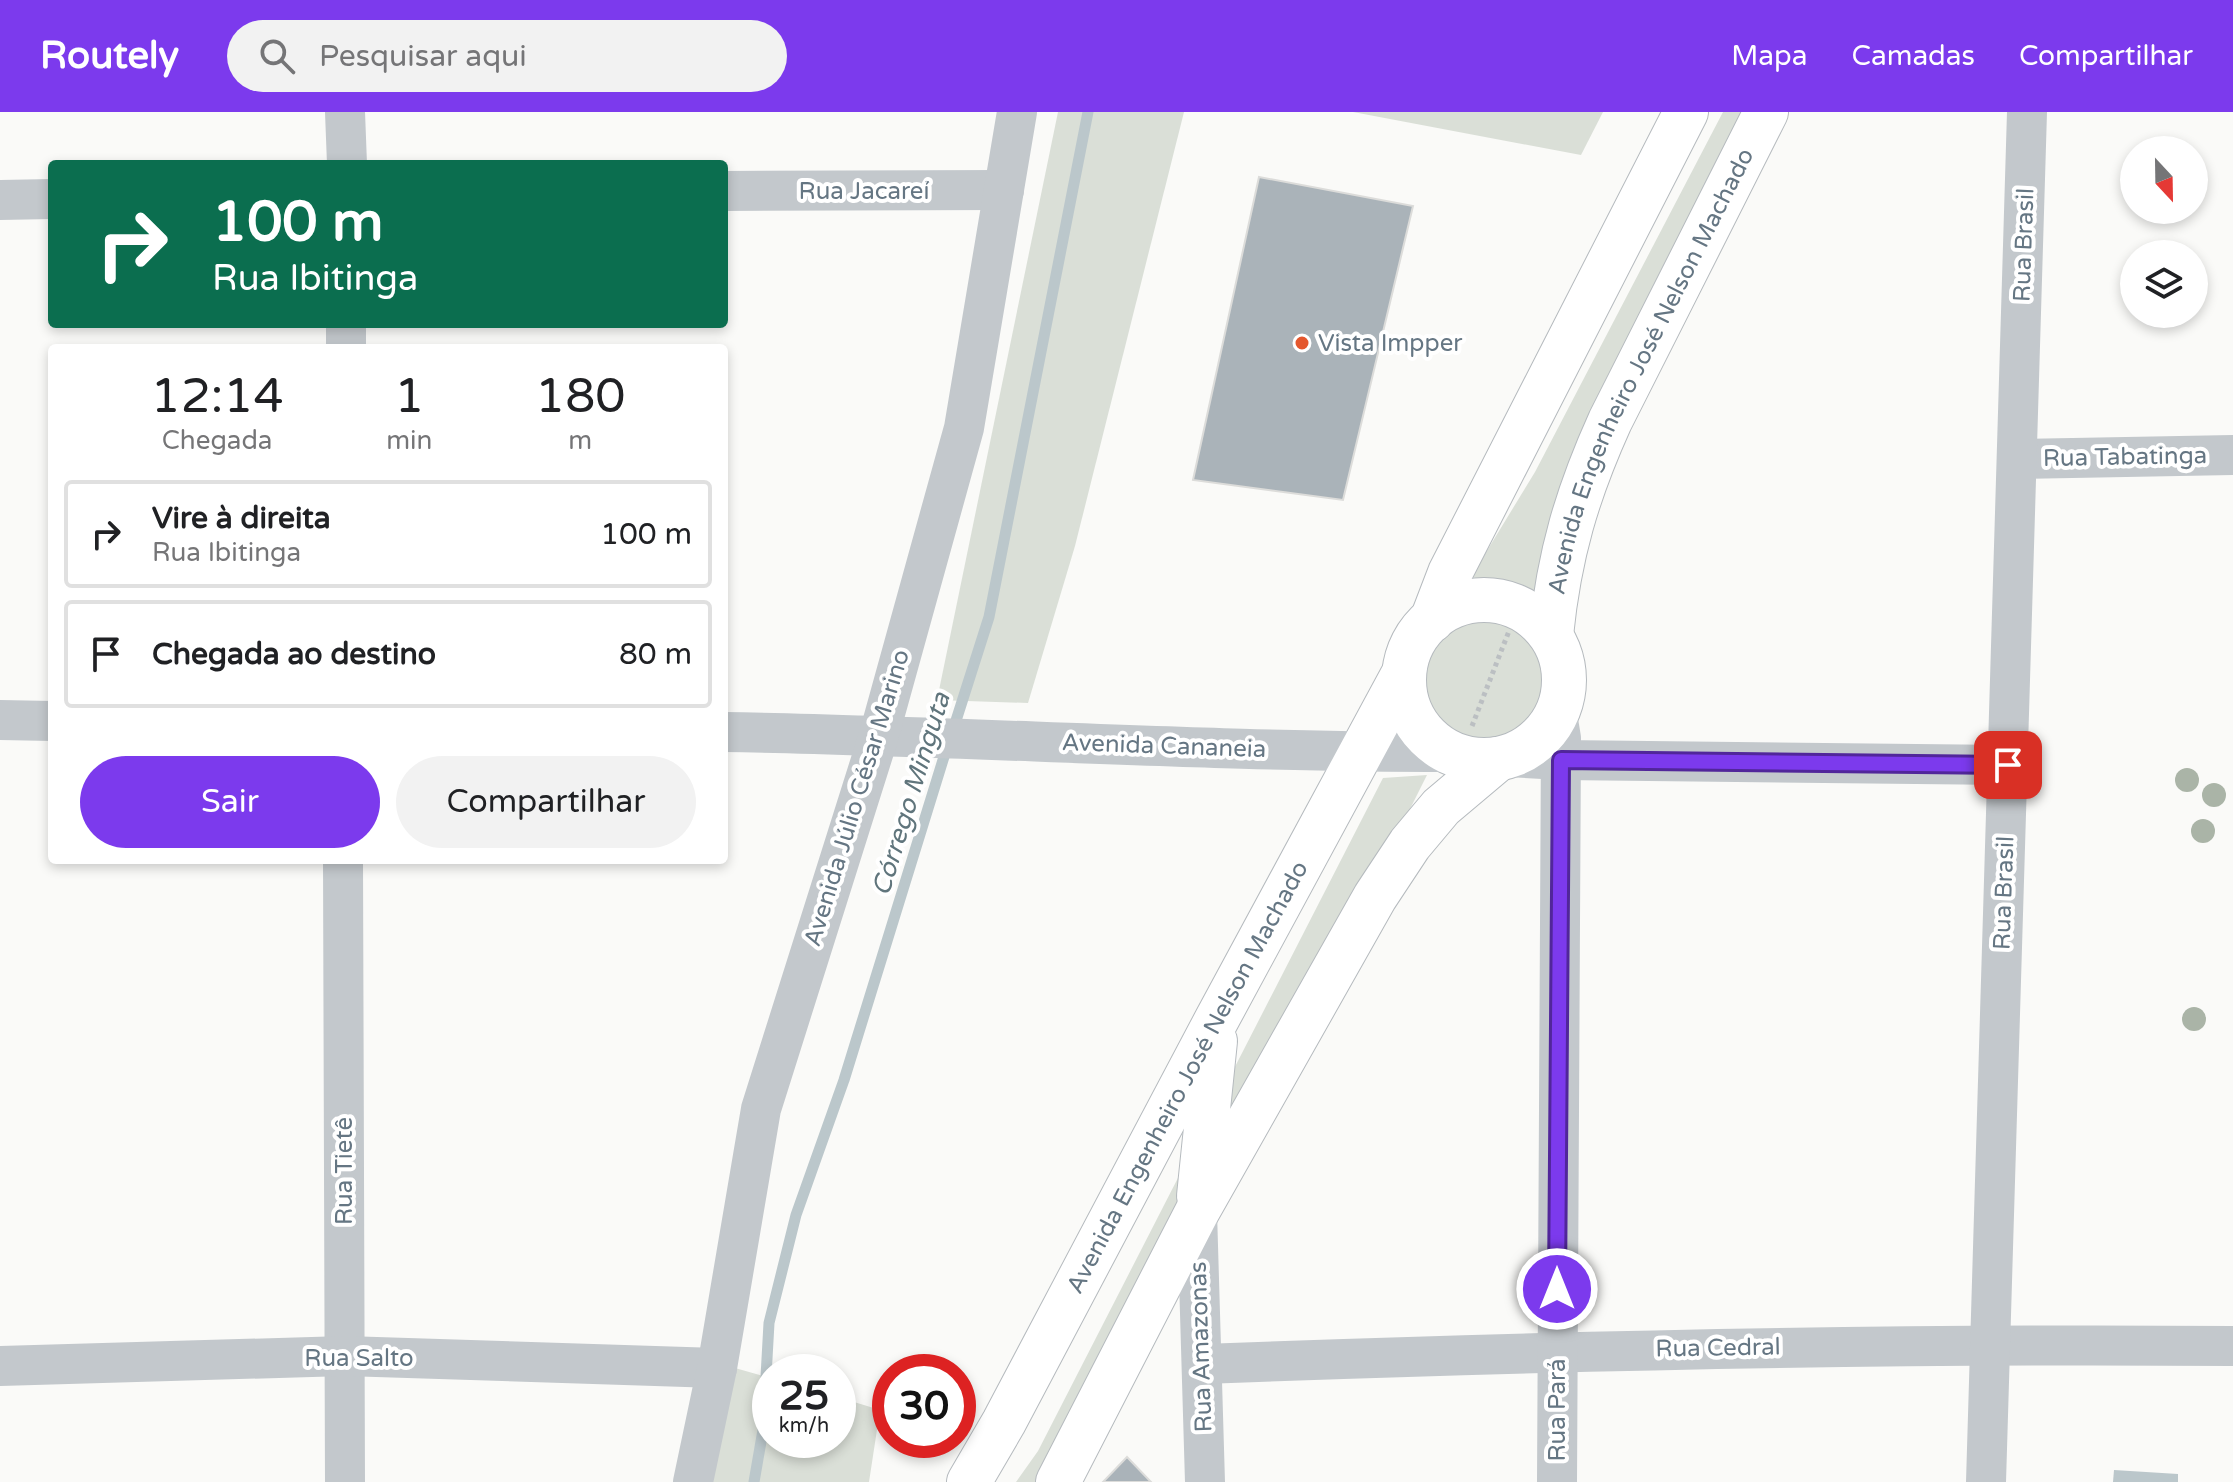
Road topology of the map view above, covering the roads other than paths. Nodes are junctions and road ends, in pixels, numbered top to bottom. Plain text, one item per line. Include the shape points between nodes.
1 (345, 112) edge
2 (1017, 112) edge
3 (1686, 112) edge
4 (1766, 112) edge
5 (2027, 112) edge
6 (347, 160) edge
7 (1004, 190) junction
8 (728, 191) edge
9 (48, 199) edge
10 (0, 200) edge
11 (2233, 455) edge
12 (2018, 459) junction
13 (1432, 620) junction
14 (1551, 635) junction
15 (1404, 673) junction
16 (1557, 714) junction
17 (0, 720) edge
18 (48, 721) edge
19 (728, 732) edge
20 (879, 735) junction
21 (1362, 752) junction
22 (1478, 756) junction
23 (1561, 760) junction
24 (2008, 765) junction
25 (343, 864) edge
26 (1217, 1019) junction
27 (1197, 1212) junction
28 (1990, 1344) junction
29 (2233, 1346) edge
30 (1557, 1351) junction
31 (345, 1356) junction
32 (1203, 1364) junction
33 (0, 1366) edge
34 (717, 1368) junction
35 (345, 1482) edge
36 (693, 1482) edge
37 (969, 1482) edge
38 (1058, 1482) edge
39 (1205, 1482) edge
40 (1557, 1482) edge
41 (1986, 1482) edge

1 - 6 street
2 - 7 street, Avenida Júlio César Marino
3 - 13 main road via 1450,573
4 - 14 main road, Avenida Engenheiro José Nelson Machado via 1588,469 1565,541
5 - 12 street, Rua Brasil
7 - 8 street, Rua Jacareí
7 - 20 street, Avenida Júlio César Marino via 964,428
9 - 10 street
11 - 12 street, Rua Tabatinga
12 - 24 street, Rua Brasil
13 - 14 main road via 1451,607 1495,601 1517,607
13 - 15 main road, Avenida Engenheiro José Nelson Machado via 1408,653
14 - 16 main road via 1564,674
15 - 21 main road, Avenida Engenheiro José Nelson Machado
15 - 22 main road via 1405,697 1429,739
16 - 22 main road via 1528,747
16 - 23 street, Rua Pará
17 - 18 street
19 - 20 street, Avenida Cananeia
20 - 21 street, Avenida Cananeia
20 - 34 street, Avenida Júlio César Marino via 761,1109
21 - 22 street, Avenida Cananeia
21 - 26 main road, Avenida Engenheiro José Nelson Machado
22 - 23 street, Avenida Cananeia
22 - 27 main road via 1375,897
23 - 24 street, Avenida Cananeia
23 - 30 street, Rua Pará
24 - 28 street, Rua Brasil
25 - 31 street, Rua Tietê
26 - 27 main road
26 - 37 main road, Avenida Engenheiro José Nelson Machado
27 - 32 street, Rua Amazonas
27 - 38 main road
28 - 29 street, Rua Cedral
28 - 30 street, Rua Cedral
28 - 41 street, Rua Brasil
30 - 32 street, Rua Cedral
30 - 40 street, Rua Pará
31 - 33 street, Rua Salto
31 - 34 street, Rua Salto
31 - 35 street, Rua Tietê
32 - 39 street, Rua Amazonas
34 - 36 street, Avenida Júlio César Marino

